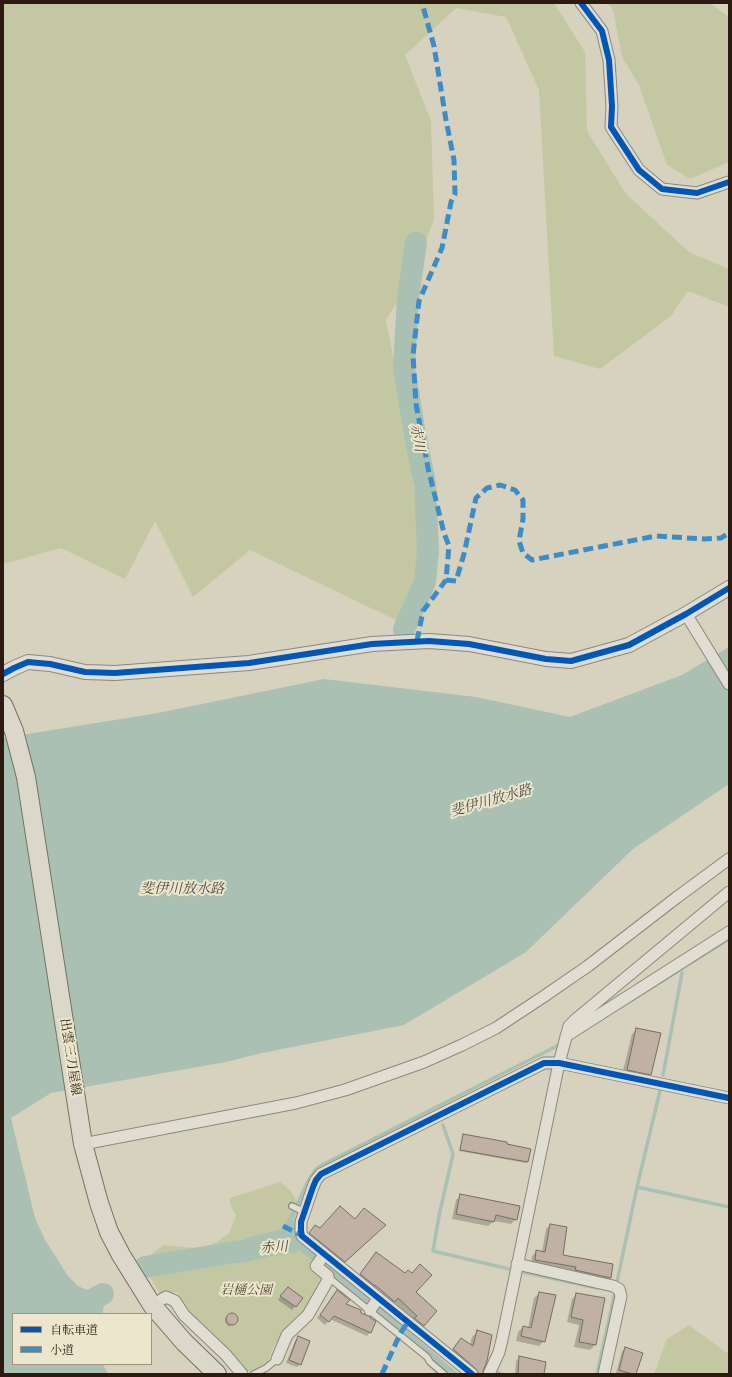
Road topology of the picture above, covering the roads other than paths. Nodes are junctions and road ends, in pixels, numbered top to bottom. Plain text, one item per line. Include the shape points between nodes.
1 (582, 3) edge
2 (729, 182) edge
3 (729, 588) edge
4 (686, 614) junction
5 (3, 674) edge
6 (729, 684) edge
7 (3, 705) edge
8 (729, 859) edge
9 (729, 892) edge
10 (729, 932) edge
11 (565, 1040) junction
12 (559, 1063) junction
13 (729, 1098) edge
14 (83, 1144) junction
15 (321, 1259) junction
16 (517, 1264) junction
17 (328, 1276) junction
18 (374, 1304) junction
19 (152, 1305) junction
20 (277, 1359) joint
21 (217, 1374) edge
22 (242, 1374) edge
23 (254, 1374) edge
24 (444, 1374) edge
25 (472, 1374) edge
26 (489, 1374) edge
27 (604, 1374) edge

1 - 2 street via 602,31 604,38 609,60 611,127 639,170 662,189 698,193
3 - 4 street
4 - 5 street via 629,645 571,661 546,659 469,644 429,641 372,644 249,663 115,673 85,672 28,662
4 - 6 street
7 - 14 main road, 出雲三刀屋線 via 14,731 26,777
8 - 14 street via 588,966 496,1028 424,1062 345,1090 296,1103
9 - 11 street via 574,1020 569,1026
10 - 11 street
11 - 12 street
12 - 13 street
12 - 15 street via 538,1064 322,1174 297,1208 301,1235
12 - 16 street
14 - 19 main road, 出雲三刀屋線 via 109,1232
15 - 17 street via 316,1266
15 - 18 street
16 - 26 street via 499,1352
16 - 27 street via 619,1289 621,1296
17 - 18 lane
17 - 20 street via 312,1309 287,1335
18 - 24 lane
18 - 25 street
19 - 21 main road, 出雲三刀屋線 via 184,1342
19 - 22 street via 166,1298 175,1301 184,1315
20 - 23 lane

